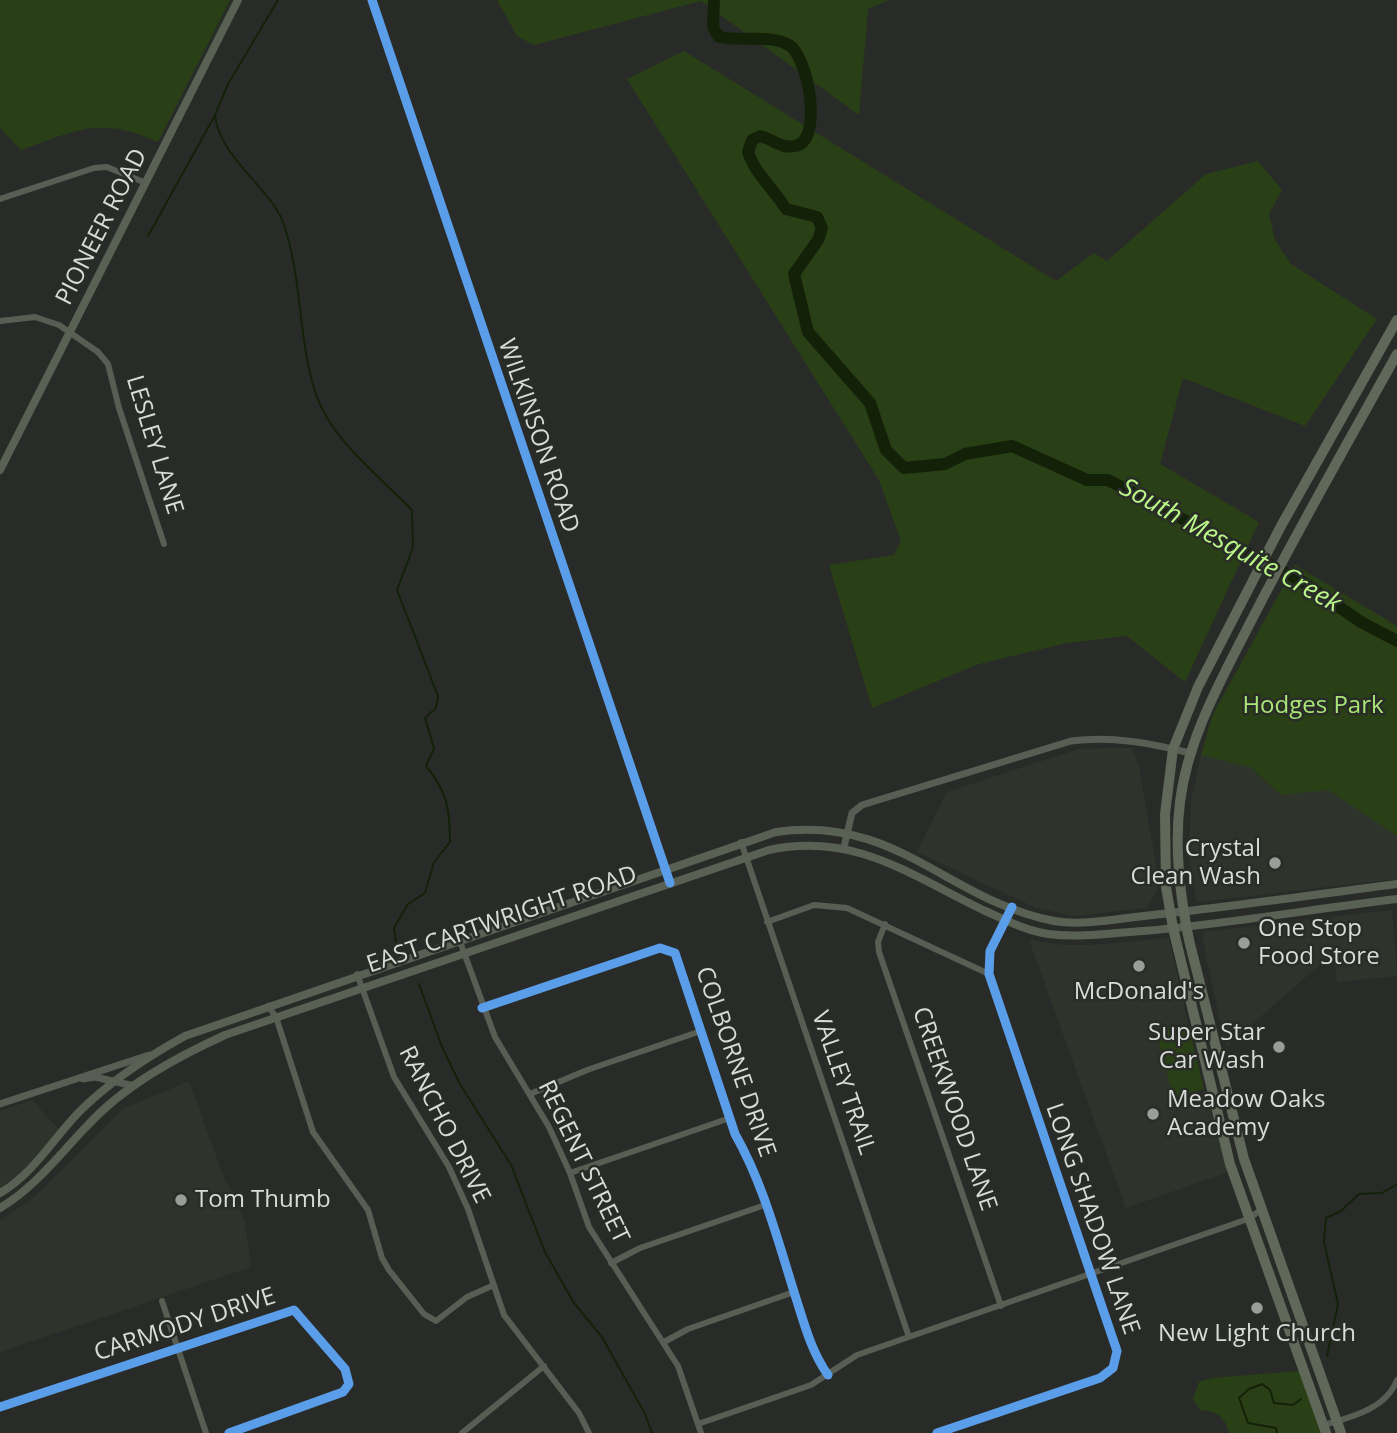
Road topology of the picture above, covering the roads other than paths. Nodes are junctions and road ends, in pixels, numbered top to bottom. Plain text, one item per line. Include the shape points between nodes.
1 (239, 0) edge
2 (372, 0) edge
3 (146, 183) junction
4 (0, 199) edge
5 (1397, 320) edge
6 (0, 321) edge
7 (70, 333) junction
8 (1397, 354) edge
9 (0, 470) edge
10 (164, 544) dead end
11 (1173, 749) junction
12 (1190, 753) junction
13 (847, 831) junction
14 (741, 842) junction
15 (844, 848) junction
16 (746, 857) junction
17 (664, 868) junction
18 (670, 883) junction
19 (1397, 884) edge
20 (1345, 891) junction
21 (1397, 899) edge
22 (1348, 905) junction
23 (1012, 907) junction
24 (1184, 912) junction
25 (1170, 913) junction
26 (1005, 920) junction
27 (767, 922) junction
28 (885, 924) junction
29 (1186, 926) junction
30 (1173, 928) junction
31 (459, 939) junction
32 (464, 953) junction
33 (357, 974) junction
34 (989, 974) junction
35 (362, 988) junction
36 (268, 1006) junction
37 (482, 1008) junction
38 (1193, 1014) junction
39 (276, 1017) junction
40 (701, 1031) junction
41 (168, 1046) junction
42 (1217, 1053) junction
43 (153, 1054) junction
44 (175, 1060) junction
45 (76, 1080) junction
46 (114, 1081) junction
47 (134, 1086) junction
48 (530, 1094) junction
49 (0, 1104) edge
50 (730, 1118) junction
51 (47, 1151) junction
52 (56, 1160) junction
53 (570, 1173) junction
54 (0, 1194) edge
55 (765, 1205) junction
56 (0, 1208) edge
57 (1261, 1210) junction
58 (1248, 1219) junction
59 (611, 1263) junction
60 (1091, 1274) junction
61 (494, 1284) junction
62 (794, 1292) junction
63 (162, 1301) dead end
64 (1001, 1306) junction
65 (1299, 1314) junction
66 (1284, 1320) junction
67 (909, 1337) junction
68 (664, 1342) junction
69 (177, 1347) junction
70 (544, 1366) junction
71 (828, 1375) junction
72 (1397, 1380) edge
73 (0, 1407) edge
74 (1336, 1421) junction
75 (698, 1424) junction
76 (1325, 1429) edge
77 (466, 1432) edge
78 (206, 1433) edge
79 (229, 1433) edge
80 (589, 1433) edge
81 (701, 1433) edge
82 (937, 1433) edge
83 (1341, 1433) edge

1 - 3 main road, PIONEER ROAD
2 - 17 street, WILKINSON ROAD
3 - 4 street via 107,167 94,168
3 - 7 main road, PIONEER ROAD
5 - 11 main road via 1281,526 1198,687
6 - 7 street, LESLEY LANE via 35,317
7 - 9 main road, PIONEER ROAD
7 - 10 street, LESLEY LANE via 108,364
8 - 12 main road via 1255,613
11 - 12 street
11 - 13 street via 1135,740 1071,741 862,805 852,813
11 - 25 main road via 1164,854
12 - 24 main road via 1178,839
13 - 14 main road, EAST CARTWRIGHT ROAD via 794,829
13 - 15 street
13 - 23 main road, EAST CARTWRIGHT ROAD via 898,850
14 - 16 street, VALLEY TRAIL
14 - 17 main road, EAST CARTWRIGHT ROAD
15 - 16 main road, EAST CARTWRIGHT ROAD via 789,845
15 - 26 main road, EAST CARTWRIGHT ROAD via 903,868
16 - 18 main road, EAST CARTWRIGHT ROAD
16 - 27 street, VALLEY TRAIL
17 - 18 street, WILKINSON ROAD
17 - 31 main road, EAST CARTWRIGHT ROAD
18 - 32 main road, EAST CARTWRIGHT ROAD
19 - 20 main road, EAST CARTWRIGHT ROAD
20 - 22 main road
20 - 24 main road, EAST CARTWRIGHT ROAD
21 - 22 main road, EAST CARTWRIGHT ROAD
22 - 29 main road, EAST CARTWRIGHT ROAD
23 - 25 main road, EAST CARTWRIGHT ROAD via 1060,922
23 - 26 street, LONG SHADOW LANE
24 - 25 main road, EAST CARTWRIGHT ROAD
24 - 29 main road
25 - 30 main road
26 - 30 main road, EAST CARTWRIGHT ROAD via 1057,934
26 - 34 street, LONG SHADOW LANE via 990,951
27 - 28 street via 814,905 847,908
27 - 67 street, VALLEY TRAIL
28 - 34 street
28 - 64 street, CREEKWOOD LANE via 878,942 880,953
29 - 30 main road, EAST CARTWRIGHT ROAD
29 - 42 main road
30 - 38 main road
31 - 32 street, REGENT STREET
31 - 33 main road, EAST CARTWRIGHT ROAD
32 - 35 main road, EAST CARTWRIGHT ROAD
32 - 37 street, REGENT STREET
33 - 35 street, RANCHO DRIVE
33 - 36 main road, EAST CARTWRIGHT ROAD
34 - 60 street, LONG SHADOW LANE
35 - 39 main road, EAST CARTWRIGHT ROAD
35 - 61 street, RANCHO DRIVE via 394,1077 454,1177
36 - 39 street
36 - 41 main road, EAST CARTWRIGHT ROAD
37 - 40 street, COLBORNE DRIVE via 668,948 678,958
37 - 48 street, REGENT STREET
38 - 42 main road via 1203,1016
38 - 58 main road
39 - 44 main road, EAST CARTWRIGHT ROAD
39 - 61 street via 313,1132 368,1210 382,1258 409,1297 436,1321 467,1297
40 - 48 street
40 - 50 street, COLBORNE DRIVE
41 - 43 main road, EAST CARTWRIGHT ROAD
41 - 44 main road
42 - 57 main road
43 - 45 street
43 - 46 main road, EAST CARTWRIGHT ROAD
44 - 47 main road, EAST CARTWRIGHT ROAD
45 - 46 street
45 - 49 street
46 - 47 street
46 - 51 main road, EAST CARTWRIGHT ROAD
47 - 52 main road, EAST CARTWRIGHT ROAD via 93,1120
48 - 53 street, REGENT STREET
50 - 53 street
50 - 55 street, COLBORNE DRIVE
51 - 52 main road
51 - 54 main road, EAST CARTWRIGHT ROAD
52 - 56 main road, EAST CARTWRIGHT ROAD
53 - 59 street, REGENT STREET via 589,1227
55 - 59 street via 639,1248
55 - 62 street, COLBORNE DRIVE
57 - 58 street
57 - 65 main road
58 - 60 street
58 - 66 main road
59 - 68 street, REGENT STREET
60 - 64 street
60 - 82 street, LONG SHADOW LANE via 1117,1351 1113,1368 1100,1378
61 - 70 street, RANCHO DRIVE via 504,1315
62 - 68 street via 688,1329
62 - 71 street, COLBORNE DRIVE via 812,1348
63 - 69 street
64 - 67 street
65 - 66 main road
65 - 74 main road
66 - 76 main road
67 - 71 street via 857,1355
68 - 75 street, REGENT STREET via 678,1366
69 - 73 street, CARMODY DRIVE
69 - 78 street
69 - 79 street, CARMODY DRIVE via 294,1310 345,1369 348,1384 343,1392
70 - 77 street
70 - 80 street, RANCHO DRIVE
71 - 75 street
72 - 74 street via 1387,1398
74 - 76 street
74 - 83 main road
75 - 81 street, REGENT STREET

